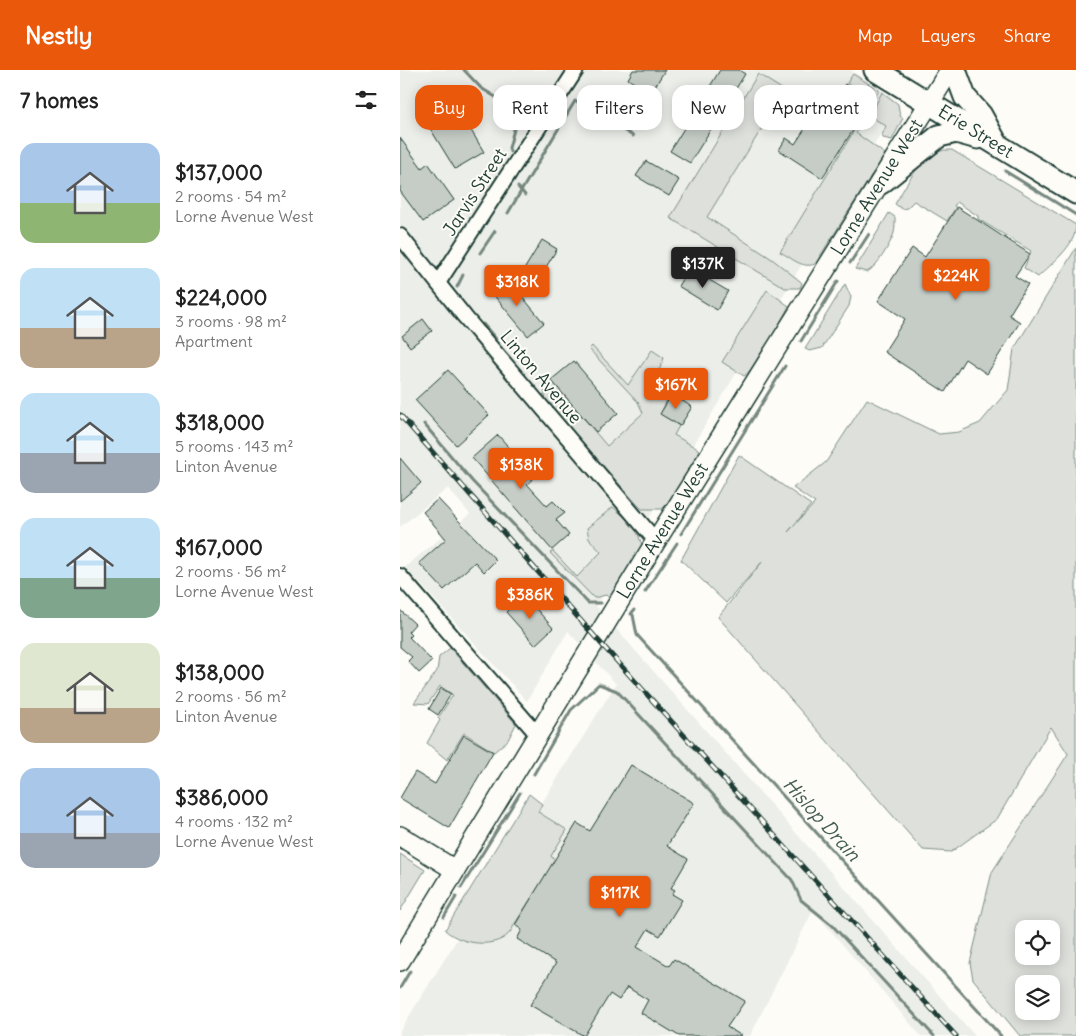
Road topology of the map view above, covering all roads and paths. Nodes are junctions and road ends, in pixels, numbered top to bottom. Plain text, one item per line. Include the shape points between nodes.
1 (576, 70) edge
2 (875, 70) edge
3 (950, 70) edge
4 (955, 70) edge
5 (930, 104) junction
6 (997, 144) junction
7 (881, 183) junction
8 (1076, 193) edge
9 (400, 236) edge
10 (438, 283) junction
11 (656, 541) junction
12 (400, 576) edge
13 (538, 734) junction
14 (400, 836) edge
15 (455, 870) junction
16 (400, 962) edge

1 - 10 street, Jarvis Street
2 - 5 main road, Erie Street
3 - 5 main road, Lorne Avenue West
4 - 6 main road via 965,97 981,115
5 - 6 main road, Erie Street
5 - 7 main road, Lorne Avenue West
6 - 7 main road via 956,132 939,136
6 - 8 main road, Erie Street
7 - 11 main road, Lorne Avenue West
9 - 10 street, Linton Avenue
10 - 11 street, Linton Avenue
11 - 13 main road, Lorne Avenue West
12 - 13 street
13 - 15 main road, Lorne Avenue West
14 - 15 main road
15 - 16 main road, Lorne Avenue West

